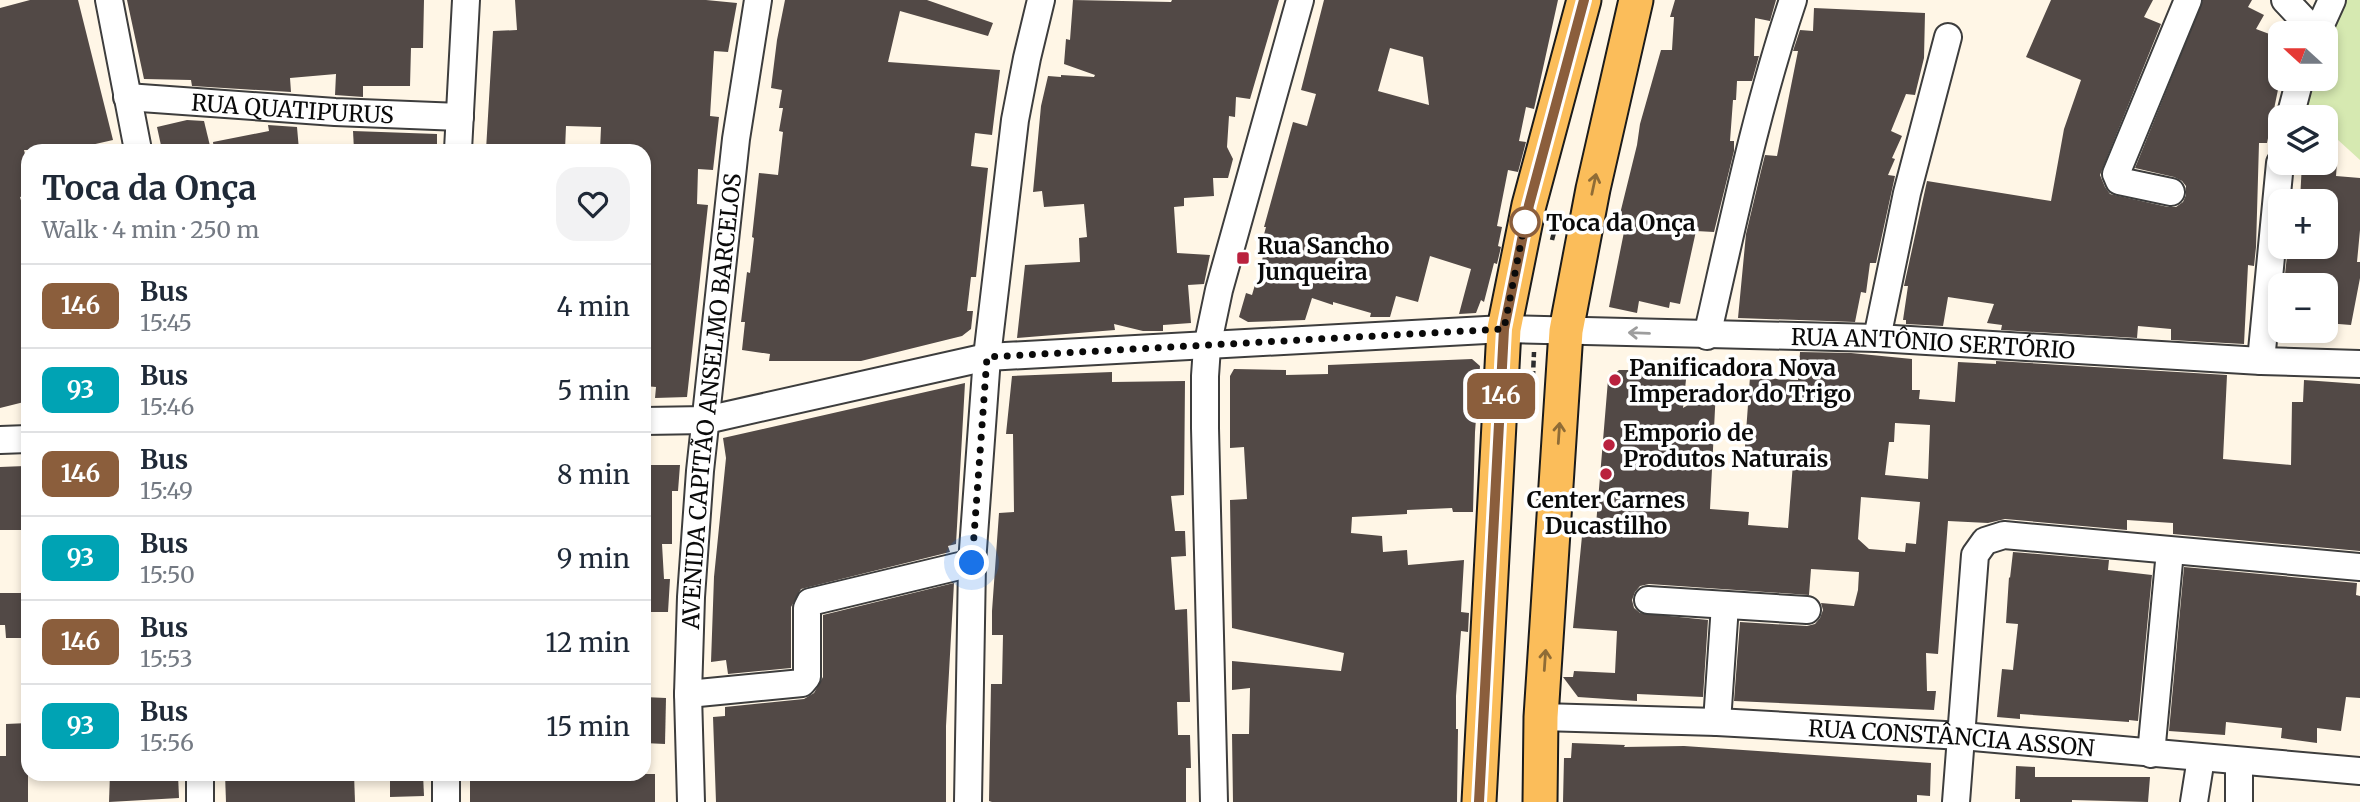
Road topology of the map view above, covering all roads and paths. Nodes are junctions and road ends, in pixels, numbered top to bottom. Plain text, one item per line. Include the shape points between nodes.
1 (108, 0) edge
2 (466, 0) edge
3 (758, 0) edge
4 (1041, 0) edge
5 (1300, 0) edge
6 (1584, 0) edge
7 (1636, 0) edge
8 (1793, 0) edge
9 (2188, 0) edge
10 (2285, 0) edge
11 (2332, 0) edge
12 (2305, 21) edge
13 (2322, 21) edge
14 (1948, 37) dead end
15 (127, 97) junction
16 (460, 117) junction
17 (137, 144) edge
18 (458, 144) edge
19 (2279, 175) edge
20 (2171, 192) dead end
21 (1504, 329) junction
22 (1566, 331) junction
23 (1707, 335) junction
24 (1877, 338) junction
25 (1207, 347) junction
26 (987, 357) junction
27 (2359, 358) edge
28 (2262, 361) junction
29 (706, 420) junction
30 (651, 421) edge
31 (21, 439) edge
32 (0, 440) edge
33 (2170, 551) junction
34 (972, 563) junction
35 (2360, 567) edge
36 (1648, 600) dead end
37 (1725, 605) junction
38 (1807, 610) dead end
39 (688, 694) junction
40 (1541, 717) junction
41 (1717, 722) junction
42 (1962, 736) junction
43 (2151, 754) junction
44 (2202, 758) junction
45 (2239, 762) junction
46 (2360, 771) edge
47 (200, 781) edge
48 (446, 781) edge
49 (200, 802) edge
50 (446, 802) edge
51 (691, 802) edge
52 (968, 802) edge
53 (1214, 802) edge
54 (1479, 802) edge
55 (1540, 802) edge
56 (1956, 802) edge
57 (2194, 802) edge
58 (2239, 802) edge

1 - 15 street
2 - 16 street
3 - 29 street, AVENIDA CAPITÃO ANSELMO BARCELOS via 736,139
4 - 26 street via 1015,120
5 - 25 street
6 - 21 main road via 1529,205
22 -> 7 main road
8 - 23 street via 1773,58
9 - 20 street via 2116,174 2119,181
10 - 12 street
11 - 13 street
14 - 24 street via 1907,193
15 - 16 street, RUA QUATIPURUS
15 - 17 street
16 - 18 street
19 - 28 street
21 - 22 street, RUA ANTÔNIO SERTÓRIO
21 - 25 street, RUA ANTÔNIO SERTÓRIO
21 - 54 main road
23 -> 22 street, RUA ANTÔNIO SERTÓRIO
40 -> 22 main road
23 - 24 street, RUA ANTÔNIO SERTÓRIO
24 - 28 street, RUA ANTÔNIO SERTÓRIO
25 - 26 street, RUA ANTÔNIO SERTÓRIO
25 - 53 street
26 - 29 street, RUA ANTÔNIO SERTÓRIO
26 - 34 street
27 - 28 street, RUA ANTÔNIO SERTÓRIO
29 - 30 street, RUA ANTÔNIO SERTÓRIO
29 - 39 street, AVENIDA CAPITÃO ANSELMO BARCELOS
31 - 32 street
33 - 35 street
33 - 42 street via 2004,535 1985,541 1975,555
33 - 43 street
34 - 39 street via 810,602 807,677 802,683
34 - 52 street
36 - 37 street
37 - 38 street
37 - 41 street
39 - 51 street, AVENIDA CAPITÃO ANSELMO BARCELOS
40 - 41 street, RUA CONSTÂNCIA ASSON
40 - 55 main road
41 - 42 street, RUA CONSTÂNCIA ASSON
42 - 43 street, RUA CONSTÂNCIA ASSON
42 - 56 street
43 - 44 street, RUA CONSTÂNCIA ASSON
44 - 45 street, RUA CONSTÂNCIA ASSON
44 - 57 street
45 - 46 street, RUA CONSTÂNCIA ASSON
45 - 58 street
47 - 49 street
48 - 50 street

